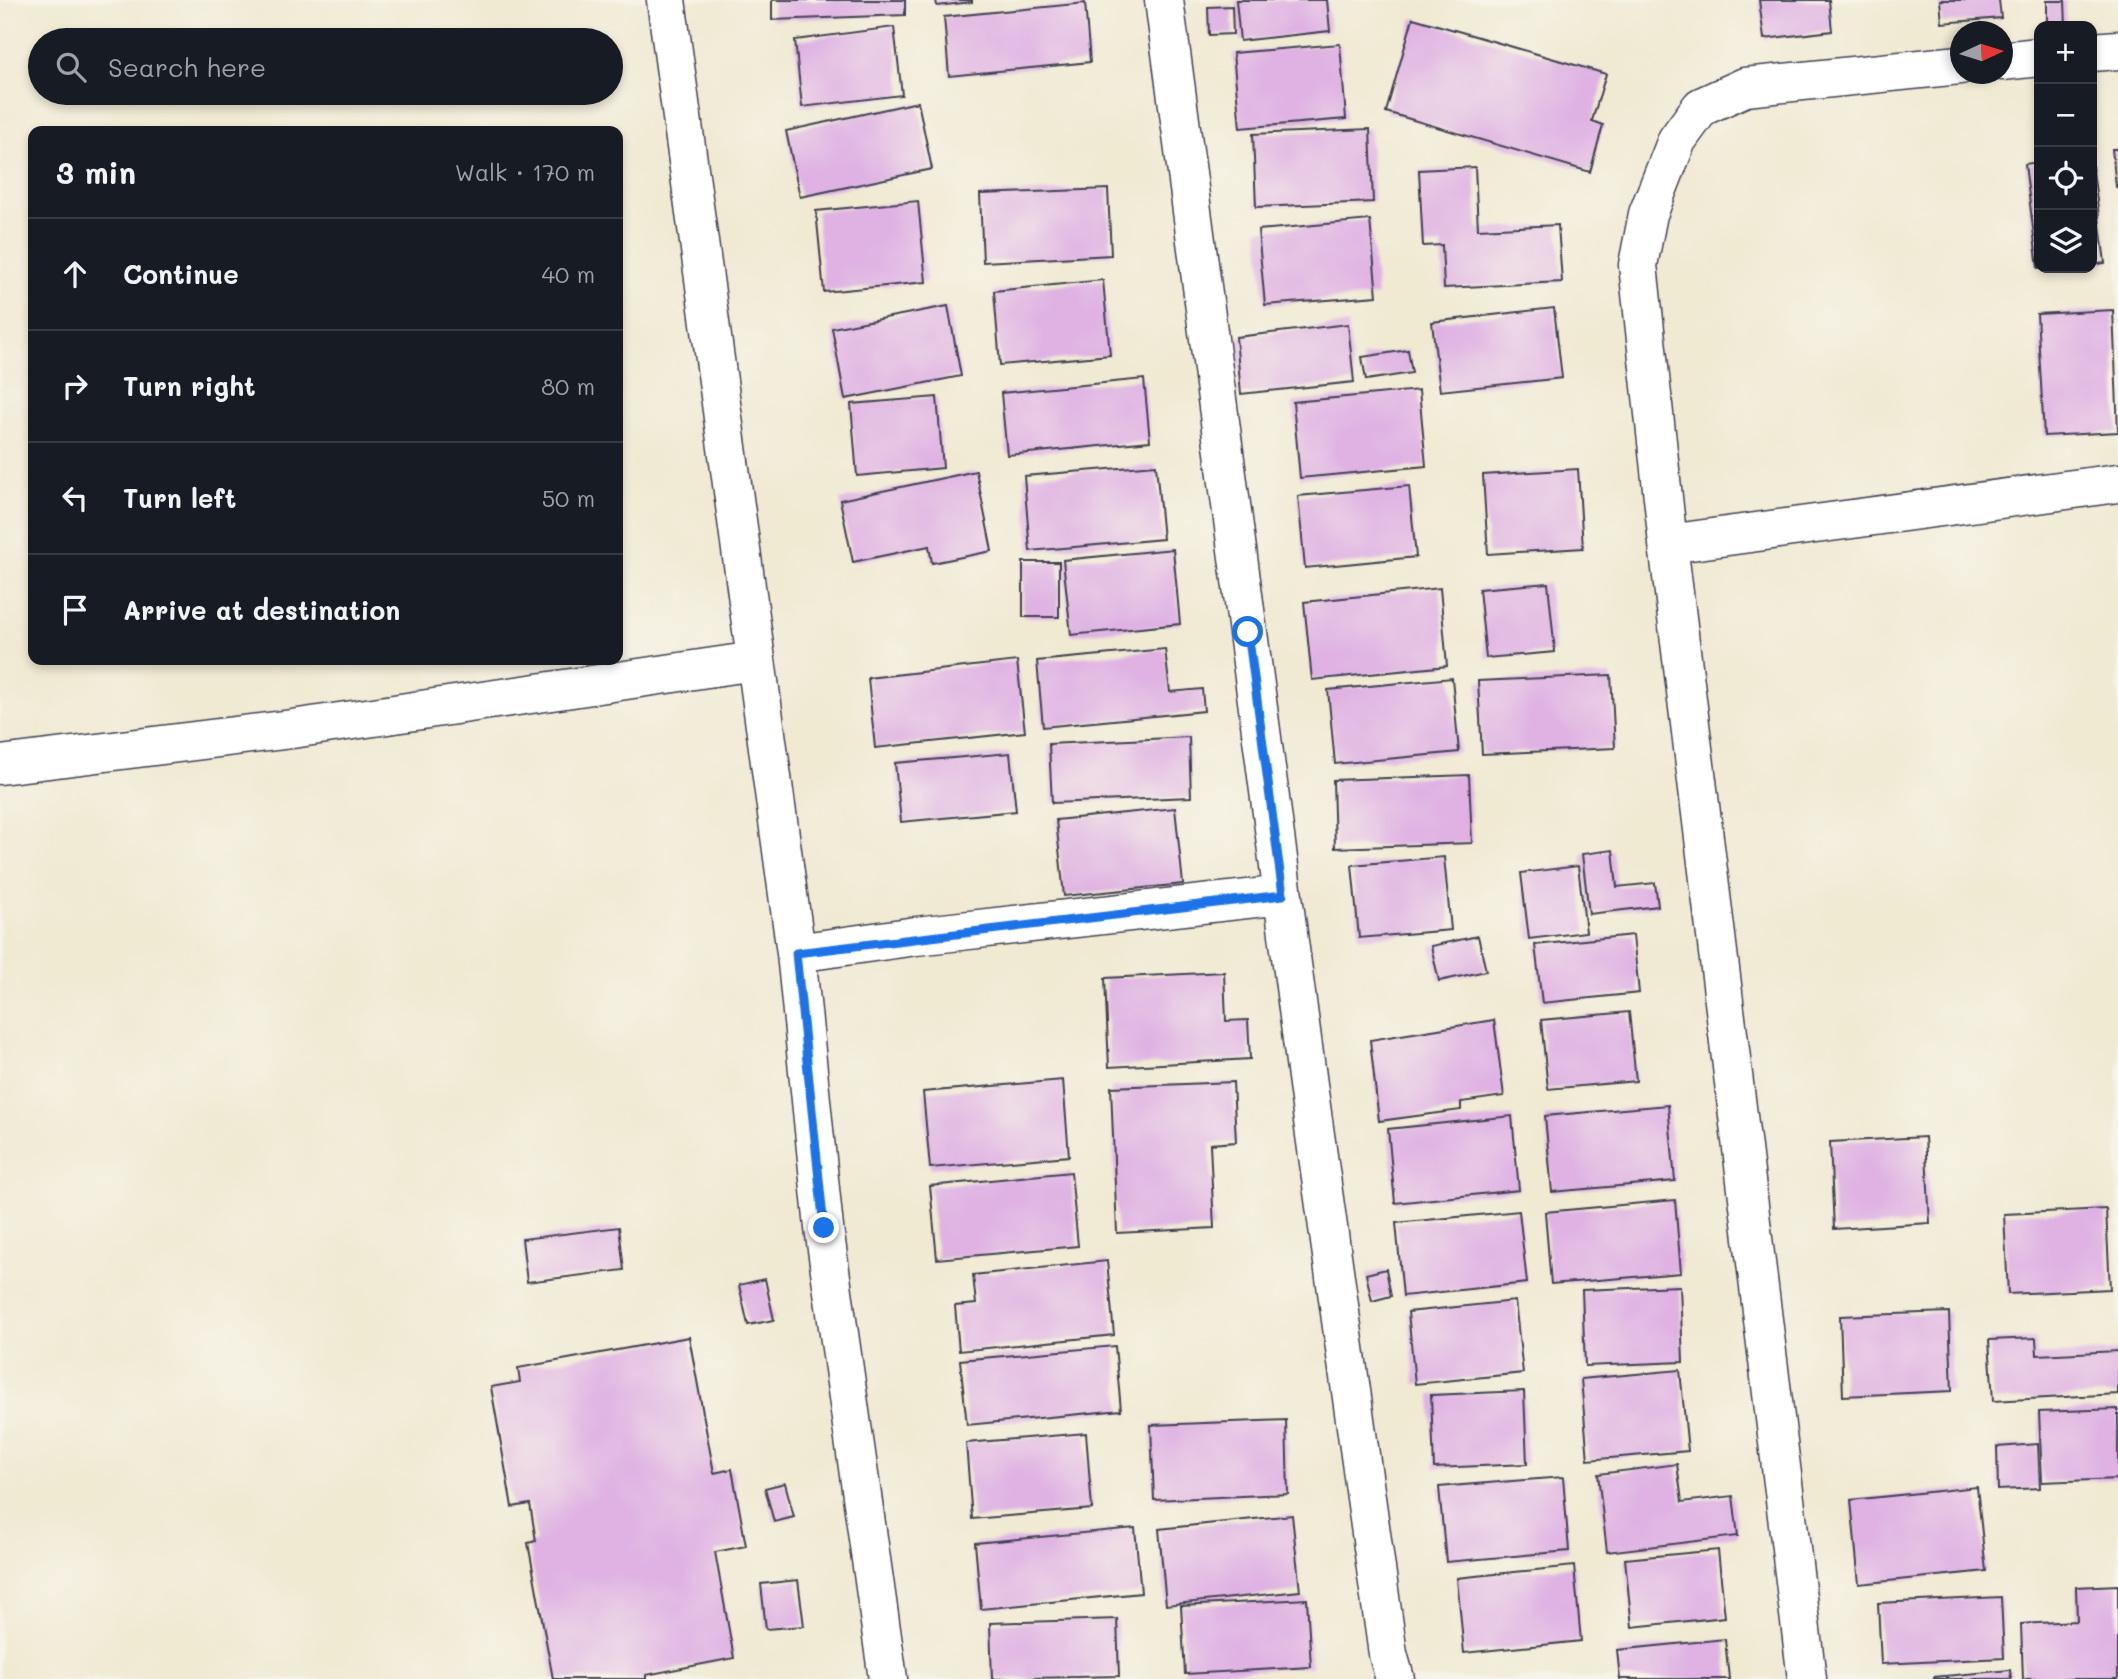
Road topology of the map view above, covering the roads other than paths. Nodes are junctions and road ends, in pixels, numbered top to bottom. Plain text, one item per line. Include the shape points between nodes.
1 (666, 0) edge
2 (1164, 0) edge
3 (2118, 50) edge
4 (2097, 52) edge
5 (2034, 58) edge
6 (2013, 60) edge
7 (1950, 66) edge
8 (2118, 483) edge
9 (1668, 544) junction
10 (755, 662) junction
11 (0, 765) edge
12 (1283, 895) junction
13 (796, 953) junction
14 (888, 1679) edge
15 (1395, 1679) edge
16 (1807, 1679) edge

1 - 10 street
2 - 12 street
3 - 4 street
5 - 6 street
7 - 9 street via 1745,87 1701,107 1677,140 1648,214 1638,265
8 - 9 street
9 - 16 street
10 - 11 street via 305,727
10 - 13 street
12 - 13 street
12 - 15 street
13 - 14 street via 826,1242

